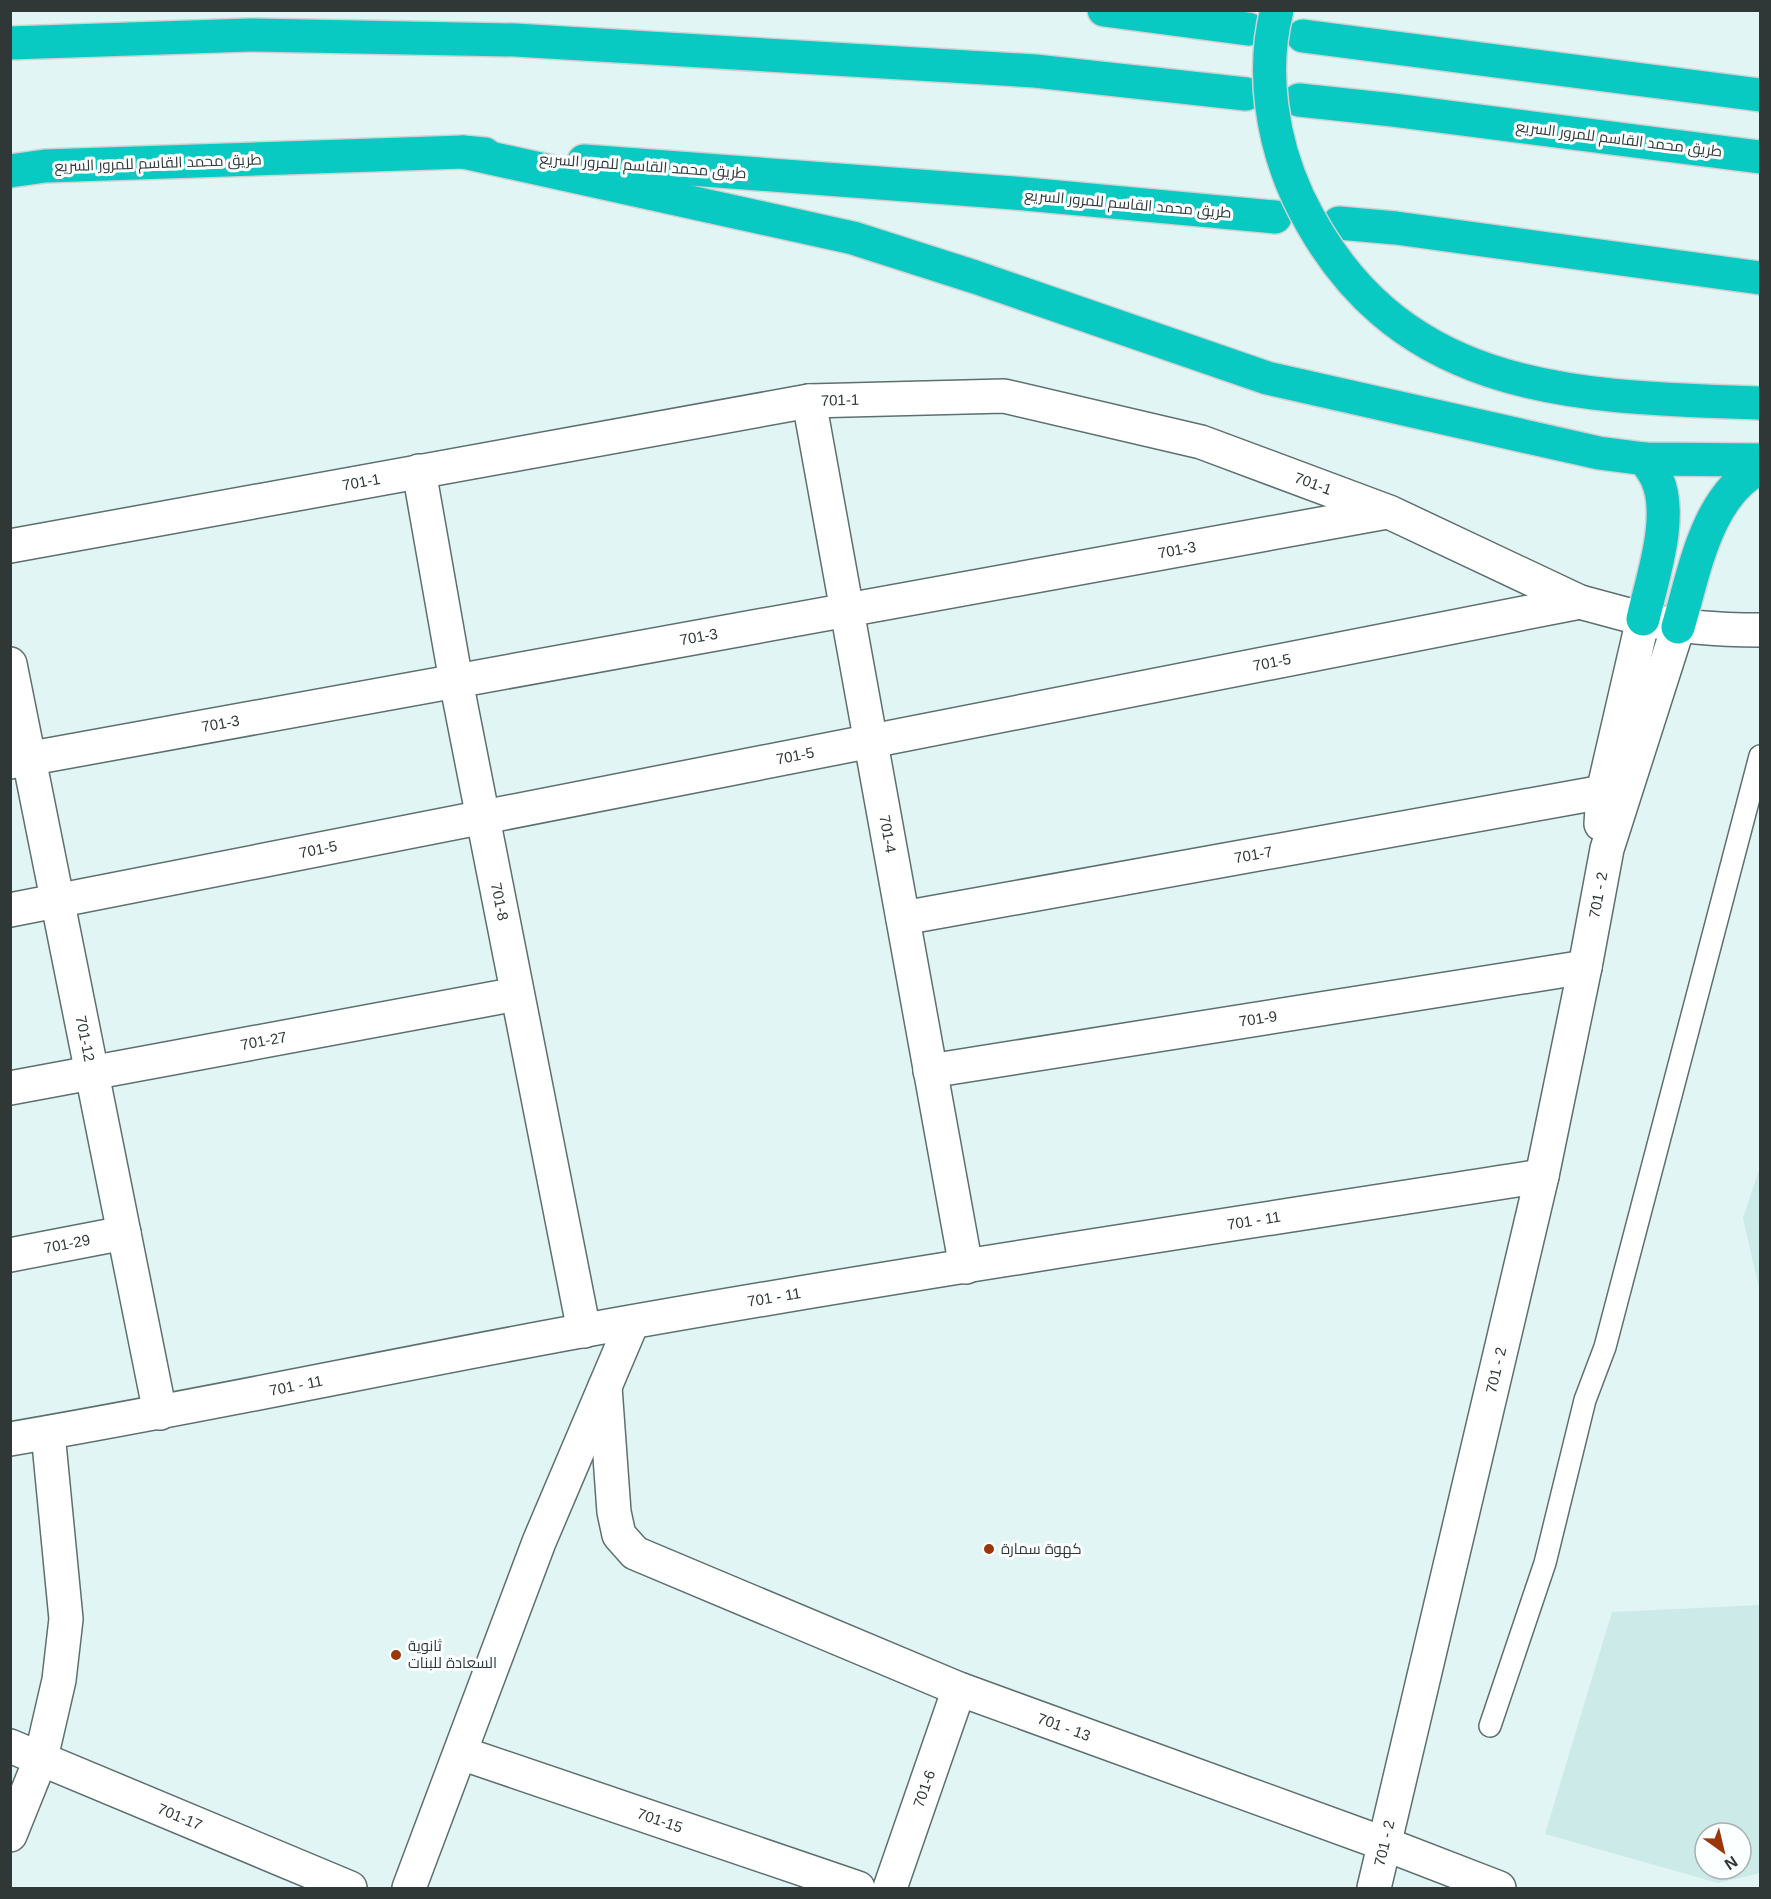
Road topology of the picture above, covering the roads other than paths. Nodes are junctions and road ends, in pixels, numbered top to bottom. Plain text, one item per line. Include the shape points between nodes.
1 (1104, 10) edge
2 (1276, 10) edge
3 (1248, 29) dead end
4 (1303, 36) dead end
5 (10, 43) edge
6 (1246, 94) dead end
7 (1761, 95) edge
8 (1299, 100) dead end
9 (463, 152) junction
10 (1761, 157) edge
11 (10, 171) edge
12 (1275, 217) dead end
13 (1339, 223) dead end
14 (1761, 278) edge
15 (809, 400) junction
16 (1761, 403) edge
17 (1645, 459) junction
18 (1761, 460) edge
19 (1761, 468) edge
20 (418, 471) junction
21 (1389, 512) junction
22 (10, 546) edge
23 (1580, 602) junction
24 (847, 610) junction
25 (1643, 619) junction
26 (1677, 627) junction
27 (1761, 630) edge
28 (10, 664) edge
29 (456, 681) junction
30 (871, 741) junction
31 (1761, 756) edge
32 (20, 760) edge
33 (1603, 792) junction
34 (483, 818) junction
35 (1607, 849) junction
36 (58, 901) junction
37 (10, 910) edge
38 (903, 918) junction
39 (1585, 967) junction
40 (517, 994) junction
41 (930, 1071) junction
42 (92, 1072) junction
43 (10, 1088) edge
44 (1542, 1176) junction
45 (124, 1233) junction
46 (10, 1255) edge
47 (966, 1267) junction
48 (632, 1323) junction
49 (584, 1331) junction
50 (605, 1387) junction
51 (160, 1413) junction
52 (48, 1433) junction
53 (10, 1439) edge
54 (959, 1689) junction
55 (1490, 1726) dead end
56 (10, 1746) edge
57 (461, 1753) junction
58 (41, 1758) junction
59 (10, 1834) edge
60 (1385, 1844) junction
61 (350, 1888) edge
62 (409, 1888) edge
63 (858, 1888) edge
64 (890, 1888) edge
65 (1374, 1888) edge
66 (1499, 1888) edge

1 - 3 highway
2 - 16 highway, bridge via 1271,96 1277,135 1291,181 1312,225 1339,266 1372,302 1409,333 1481,368 1558,389
4 - 7 highway
5 - 6 highway via 250,35 515,40 1035,71
8 - 10 highway, طريق محمد القاسم للمرور السريع
9 - 11 highway, طريق محمد القاسم للمرور السريع via 45,166
9 - 12 highway, طريق محمد القاسم للمرور السريع via 1014,193
9 - 17 highway via 853,238 1268,378 1599,453
13 - 14 highway
15 - 20 street, 701-1
15 - 21 street, 701-1 via 1004,396 1202,442
15 - 24 street, 701-4
17 - 18 highway
17 - 25 highway via 1657,480 1664,512
19 - 26 highway via 1731,489 1716,510
20 - 22 street, 701-1
20 - 29 street, 701-8
21 - 23 street, 701-1
21 - 24 street, 701-3
23 - 25 street, 701-1
23 - 30 street, 701-5
24 - 29 street, 701-3
24 - 30 street, 701-4
25 - 26 street, 701-1
25 - 33 street
26 - 27 street, 701-1
26 - 35 street
28 - 32 street, 701-12
29 - 32 street, 701-3
29 - 34 street, 701-8
30 - 34 street, 701-5
30 - 38 street, 701-4
31 - 55 lane via 1605,1347 1585,1400 1545,1563
32 - 36 street, 701-12
33 - 35 street via 1601,822
33 - 38 street, 701-7
34 - 36 street, 701-5
34 - 40 street, 701-8
35 - 39 street, 701 - 2
36 - 37 street, 701-5
36 - 42 street, 701-12
38 - 41 street, 701-4
39 - 41 street, 701-9
39 - 44 street, 701 - 2
40 - 42 street, 701-27
40 - 49 street, 701-8
41 - 47 street, 701-4
42 - 43 street, 701-27
42 - 45 street, 701-12
44 - 47 street, 701 - 11
44 - 60 street, 701 - 2
45 - 46 street, 701-29
45 - 51 street, 701-12
47 - 48 street, 701 - 11
48 - 49 street, 701 - 11
48 - 50 street
49 - 51 street, 701 - 11
50 - 54 street, 701 - 13 via 614,1512 619,1535 635,1553
50 - 57 street via 539,1542
51 - 52 street, 701 - 11
52 - 53 street, 701 - 11
52 - 58 street via 66,1619 59,1680
54 - 60 street, 701 - 13
54 - 64 street, 701-6
56 - 58 street, 701-17
57 - 62 street
57 - 63 street, 701-15
58 - 59 street
58 - 61 street, 701-17
60 - 65 street, 701 - 2
60 - 66 street, 701 - 13

